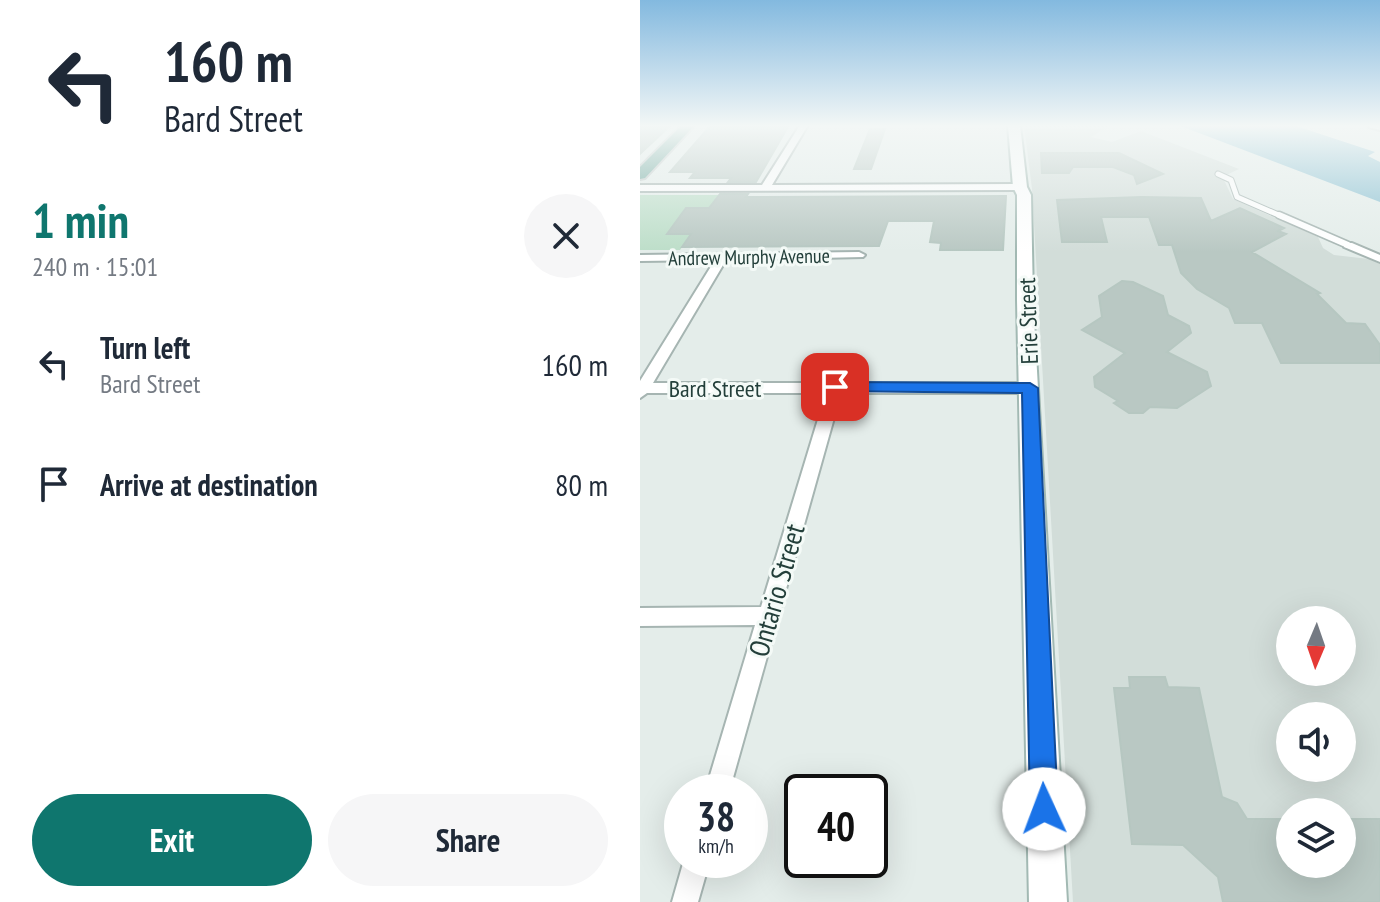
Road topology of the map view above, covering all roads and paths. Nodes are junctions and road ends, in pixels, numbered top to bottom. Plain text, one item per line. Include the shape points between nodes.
1 (778, 167) edge
2 (1018, 167) edge
3 (1218, 174) dead end
4 (1020, 187) junction
5 (640, 188) edge
6 (765, 188) junction
7 (1348, 245) joint
8 (859, 255) dead end
9 (640, 258) edge
10 (722, 258) junction
11 (1380, 259) edge
12 (835, 387) junction
13 (1030, 388) junction
14 (641, 390) edge
15 (768, 616) junction
16 (640, 617) edge
17 (722, 774) edge
18 (692, 878) edge
19 (685, 902) edge
20 (1048, 902) edge

1 - 6 street
2 - 4 street, Erie Street
3 - 7 lane via 1231,180 1237,197
4 - 6 street
4 - 13 street, Erie Street
5 - 6 street
7 - 11 street
8 - 10 street, Andrew Murphy Avenue
9 - 10 street, Andrew Murphy Avenue
10 - 14 street
12 - 13 street, Bard Street
12 - 14 street, Bard Street
12 - 15 street, Ontario Street
13 - 20 street, Erie Street
15 - 16 street
15 - 17 street, Ontario Street
18 - 19 street

